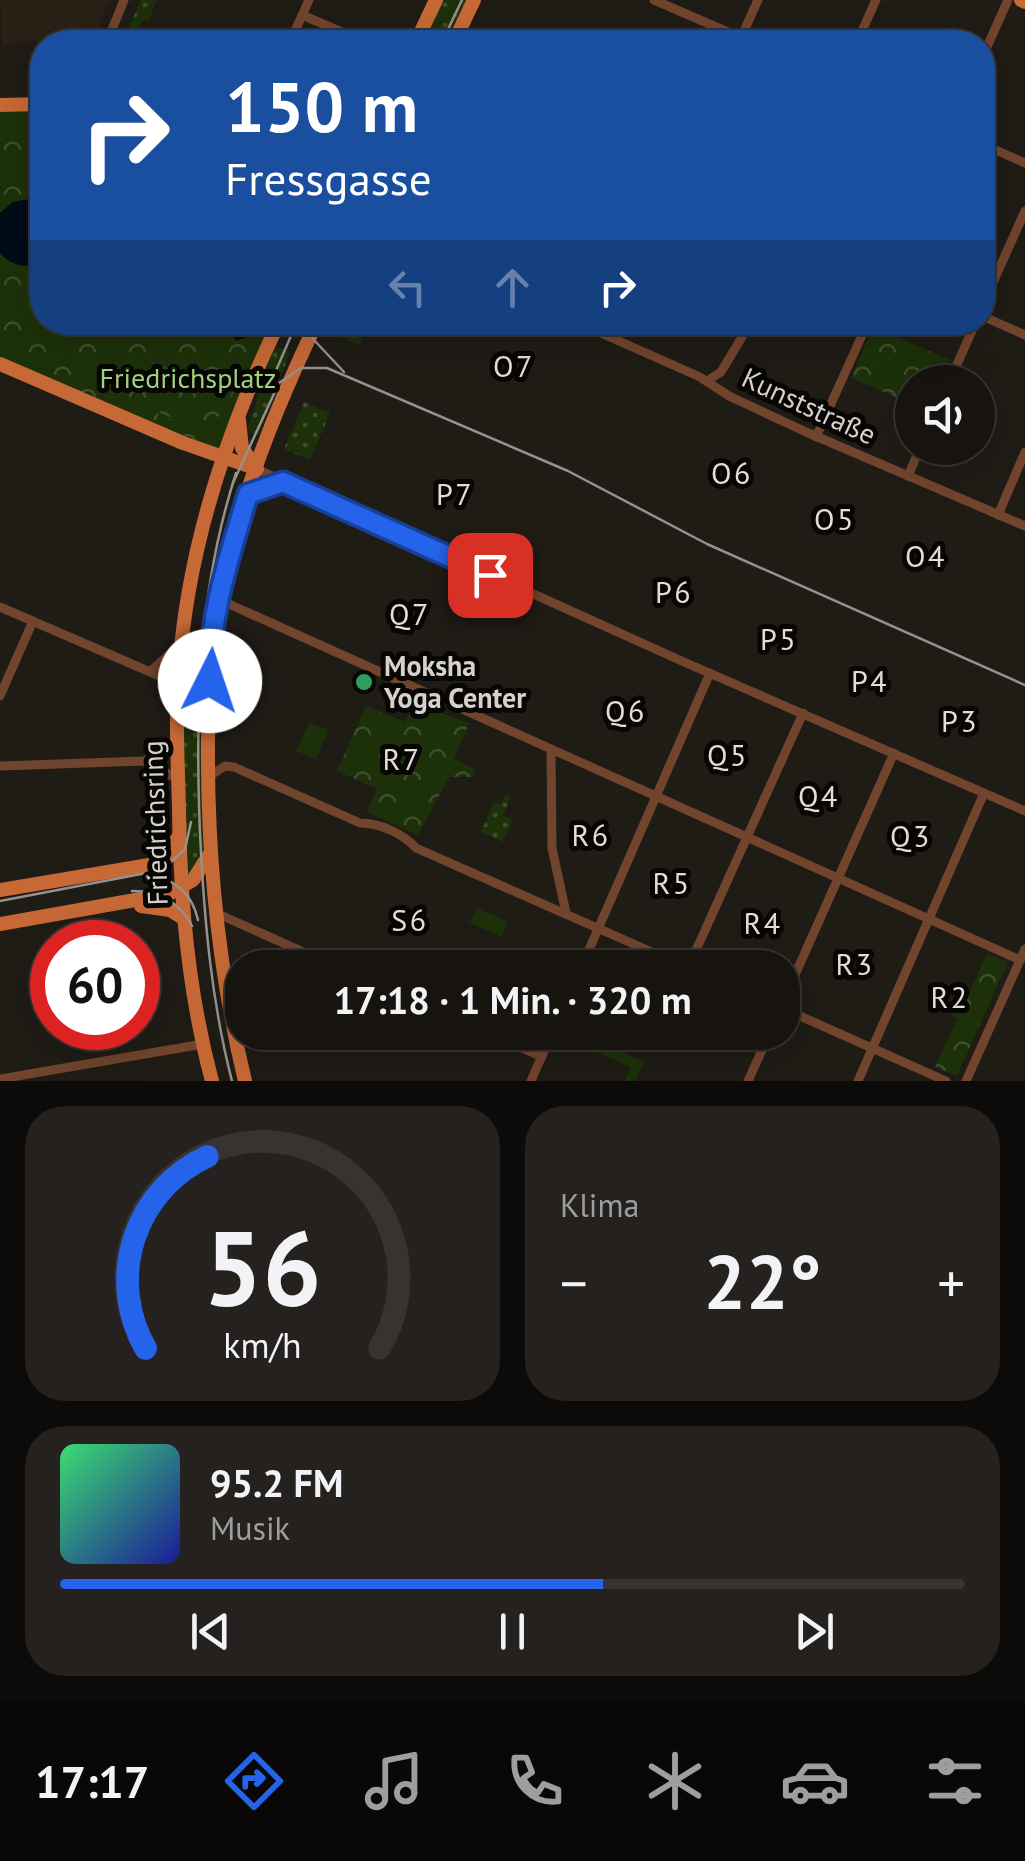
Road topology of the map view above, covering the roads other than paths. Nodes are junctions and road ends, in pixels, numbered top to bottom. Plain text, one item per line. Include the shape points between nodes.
1 (124, 0) edge
2 (309, 0) edge
3 (436, 0) edge
4 (474, 0) edge
5 (654, 0) edge
6 (758, 0) edge
7 (876, 0) edge
8 (1008, 0) edge
9 (302, 15) junction
10 (112, 30) edge
11 (295, 30) edge
12 (338, 30) edge
13 (422, 30) edge
14 (460, 30) edge
15 (720, 30) edge
16 (748, 30) edge
17 (862, 30) edge
18 (995, 30) edge
19 (30, 104) edge
20 (0, 105) edge
21 (995, 150) edge
22 (1025, 163) edge
23 (1025, 212) edge
24 (1011, 243) junction
25 (1025, 249) edge
26 (995, 279) edge
27 (995, 322) edge
28 (273, 335) edge
29 (311, 335) edge
30 (605, 335) edge
31 (744, 335) edge
32 (862, 335) edge
33 (970, 335) edge
34 (1025, 335) edge
35 (0, 364) edge
36 (957, 365) edge
37 (707, 381) junction
38 (239, 417) junction
39 (816, 436) junction
40 (198, 448) junction
41 (265, 448) junction
42 (1025, 452) edge
43 (244, 453) junction
44 (223, 457) junction
45 (913, 465) edge
46 (256, 469) junction
47 (908, 476) junction
48 (216, 478) junction
49 (283, 482) junction
50 (248, 494) junction
51 (998, 514) junction
52 (1025, 526) edge
53 (220, 600) junction
54 (0, 606) edge
55 (33, 621) junction
56 (181, 643) junction
57 (150, 672) junction
58 (710, 673) junction
59 (178, 684) junction
60 (0, 696) edge
61 (209, 708) junction
62 (803, 713) junction
63 (176, 744) junction
64 (551, 750) junction
65 (894, 753) junction
66 (144, 761) junction
67 (0, 766) edge
68 (208, 777) junction
69 (178, 780) junction
70 (984, 793) junction
71 (655, 796) junction
72 (1025, 811) edge
73 (179, 836) junction
74 (747, 838) junction
75 (211, 850) junction
76 (839, 878) junction
77 (180, 889) junction
78 (0, 890) edge
79 (128, 902) junction
80 (566, 912) junction
81 (216, 913) junction
82 (183, 918) junction
83 (929, 919) junction
84 (0, 924) edge
85 (598, 928) junction
86 (1025, 948) edge
87 (299, 950) edge
88 (588, 950) edge
89 (648, 950) edge
90 (696, 950) edge
91 (1020, 960) junction
92 (800, 966) edge
93 (800, 1014) edge
94 (204, 1044) junction
95 (872, 1048) junction
96 (526, 1050) edge
97 (545, 1050) edge
98 (762, 1050) edge
99 (542, 1057) junction
100 (0, 1079) edge
101 (213, 1080) edge
102 (245, 1081) edge
103 (531, 1081) edge
104 (748, 1081) edge
105 (858, 1081) edge
106 (946, 1081) edge
107 (966, 1081) edge

1 - 10 street
2 - 9 street
3 - 13 main road
4 - 14 main road
5 - 15 street
6 - 16 street
7 - 17 street
8 - 18 street
9 - 11 street
9 - 12 street
19 - 20 main road
21 - 22 street
23 - 24 street
24 - 25 street
24 - 26 street
27 - 34 street
28 - 38 main road, Friedrichsring
29 - 41 main road, Friedrichsring
30 - 37 street, Kunststraße
31 - 37 street via 721,372
32 - 39 street
33 - 36 street
35 - 40 main road
37 - 39 street, Kunststraße
38 - 41 main road via 248,440
38 - 43 main road
38 - 44 main road, Friedrichsring
39 - 47 street, Kunststraße
40 - 44 main road
40 - 48 main road
41 - 43 main road
41 - 46 main road, Friedrichsring
42 - 51 street
43 - 44 main road
43 - 46 main road
44 - 46 main road
44 - 48 main road, Friedrichsring
45 - 47 street
46 - 49 street
46 - 50 main road, Friedrichsring
47 - 51 street, Kunststraße
48 - 56 main road, Friedrichsring
49 - 50 street
49 - 58 street
50 - 53 main road, Friedrichsring
51 - 52 street, Kunststraße
53 - 61 main road, Friedrichsring
53 - 64 street
54 - 55 street
55 - 57 street
55 - 60 street
56 - 57 street
56 - 59 main road, Friedrichsring
57 - 59 street
58 - 62 street
58 - 71 street
59 - 61 street
59 - 63 main road, Friedrichsring
61 - 68 main road, Friedrichsring
62 - 65 street
62 - 74 street
63 - 66 street
63 - 69 main road, Friedrichsring
64 - 71 street
64 - 80 street via 552,848
65 - 70 street
65 - 76 street
66 - 67 street
66 - 69 street
68 - 75 main road, Friedrichsring
68 - 80 street via 234,767
69 - 73 main road, Friedrichsring
70 - 72 street
70 - 83 street
71 - 74 street
71 - 85 street
73 - 77 main road, Friedrichsring
73 - 78 main road via 155,864
74 - 76 street
74 - 90 street
75 - 77 main road via 202,870
75 - 81 main road, Friedrichsring
76 - 83 street
76 - 92 street
77 - 79 main road
77 - 82 main road, Friedrichsring
79 - 82 main road
79 - 84 main road
80 - 85 street
81 - 87 street
81 - 102 main road, Friedrichsring
82 - 94 main road, Friedrichsring
83 - 91 street
83 - 95 street
85 - 88 street
85 - 89 street
86 - 91 street
91 - 107 street
93 - 95 street
94 - 100 street
94 - 101 main road, Friedrichsring
95 - 105 street
95 - 106 street
96 - 99 street
97 - 99 street
98 - 104 street
99 - 103 street

